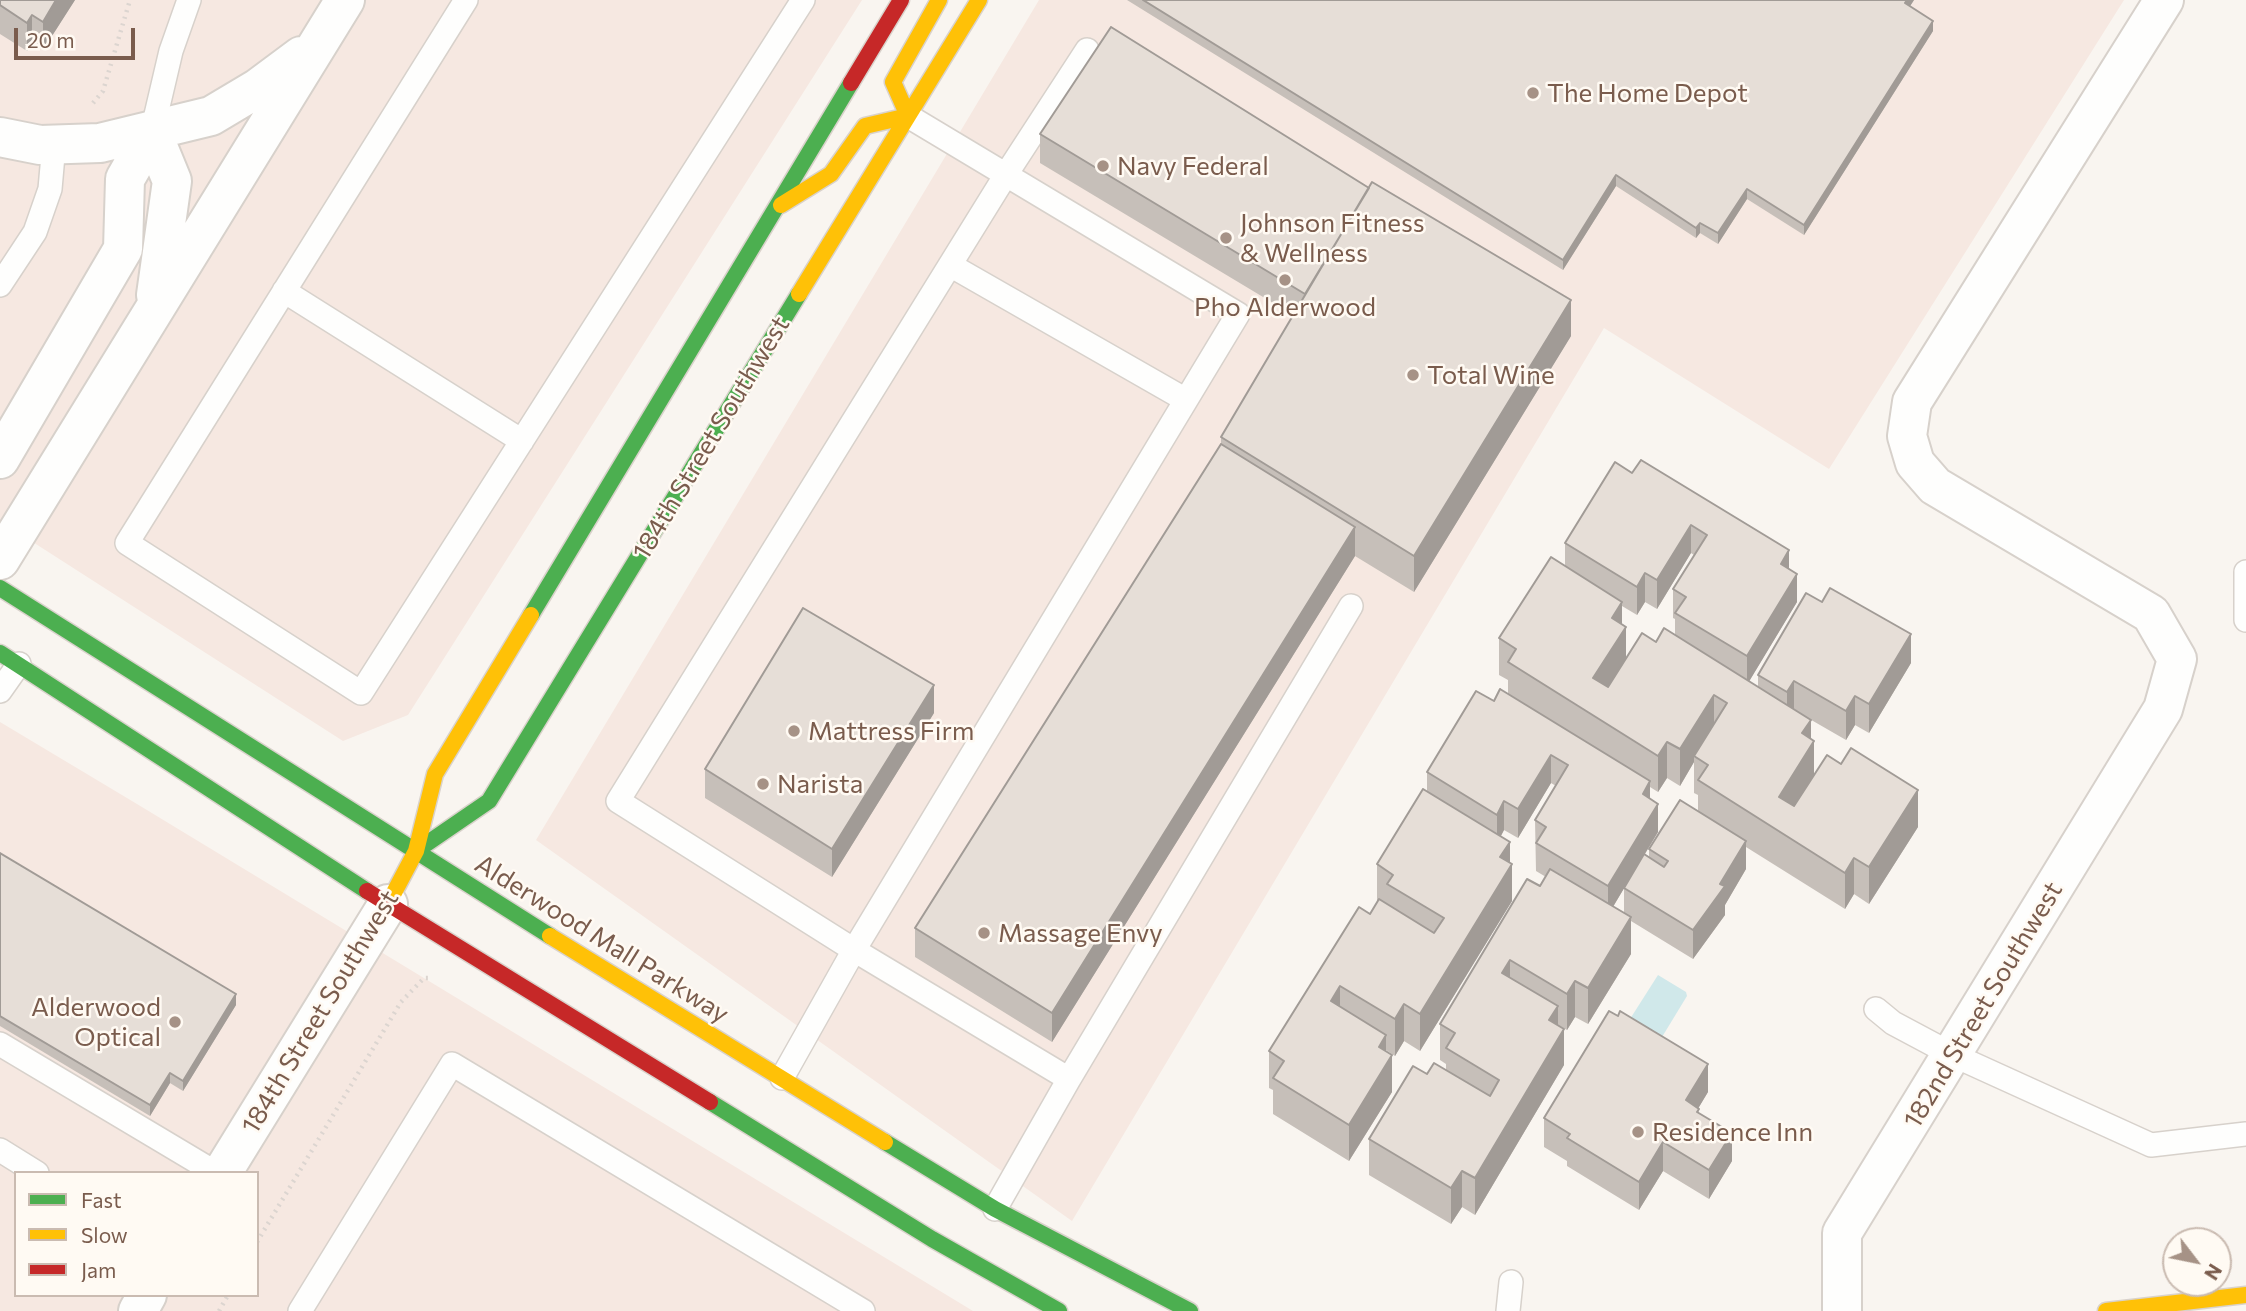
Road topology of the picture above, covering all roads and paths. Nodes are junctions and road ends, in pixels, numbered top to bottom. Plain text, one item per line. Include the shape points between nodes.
1 (130, 0) edge
2 (189, 0) edge
3 (345, 0) edge
4 (466, 0) edge
5 (803, 0) edge
6 (901, 0) edge
7 (939, 0) edge
8 (979, 0) edge
9 (2164, 0) edge
10 (316, 44) junction
11 (1087, 50) dead end
12 (103, 91) dead end
13 (908, 116) junction
14 (152, 132) junction
15 (0, 138) edge
16 (54, 145) junction
17 (1007, 173) junction
18 (779, 205) junction
19 (950, 265) junction
20 (0, 285) edge
21 (284, 290) junction
22 (154, 312) junction
23 (1186, 400) junction
24 (522, 441) junction
25 (0, 459) edge
26 (0, 560) edge
27 (2246, 572) edge
28 (0, 588) edge
29 (1351, 606) dead end
30 (2246, 620) edge
31 (9, 658) edge
32 (0, 691) edge
33 (416, 851) junction
34 (388, 904) junction
35 (854, 950) junction
36 (439, 977) dead end
37 (1876, 1009) dead end
38 (0, 1044) edge
39 (1953, 1055) junction
40 (782, 1078) junction
41 (1069, 1079) junction
42 (2246, 1134) edge
43 (0, 1150) edge
44 (34, 1171) edge
45 (213, 1171) edge
46 (223, 1171) edge
47 (995, 1209) junction
48 (259, 1239) edge
49 (1511, 1282) dead end
50 (2246, 1295) edge
51 (300, 1311) edge
52 (863, 1311) edge
53 (1059, 1311) edge
54 (1190, 1311) edge
55 (1508, 1311) edge
56 (1842, 1311) edge
57 (2106, 1311) edge

1 - 12 path
2 - 14 lane via 171,51
3 - 10 street
4 - 21 lane
5 - 24 lane
6 - 18 main road, 184th Street Southwest
7 - 13 main road via 893,82
8 - 13 main road, 184th Street Southwest
9 - 39 street, 182nd Street Southwest via 1912,402 1907,436 1915,463 1935,486 2151,614 2178,659 2163,709
10 - 14 street via 211,116
10 - 22 street
11 - 17 lane
13 - 17 lane
13 - 18 main road via 865,126 831,174
13 - 33 main road, 184th Street Southwest via 489,801
14 - 16 street via 100,143
14 - 22 street via 172,181
14 - 25 street via 125,179 122,250
15 - 16 street
16 - 20 lane via 50,189 35,232
17 - 19 lane
17 - 23 lane via 1238,314
18 - 33 main road, 184th Street Southwest via 435,775
19 - 23 lane
19 - 35 lane via 618,801
21 - 24 lane
21 - 24 lane via 127,543 362,693
22 - 26 street
23 - 35 lane
27 - 30 lane
28 - 33 main road, Alderwood Mall Parkway
29 - 41 lane
31 - 32 lane
31 - 34 main road
33 - 34 main road, 184th Street Southwest
33 - 40 main road, Alderwood Mall Parkway
34 - 46 street, 184th Street Southwest
34 - 53 main road via 932,1240
35 - 40 lane
35 - 41 lane
36 - 48 path via 424,978 401,1002
37 - 39 lane
38 - 45 lane
39 - 42 lane via 2151,1145
39 - 56 street, 182nd Street Southwest via 1842,1233
40 - 47 main road, Alderwood Mall Parkway
41 - 47 lane
43 - 44 lane
47 - 54 main road, Alderwood Mall Parkway
49 - 55 lane
50 - 57 main road
51 - 52 lane via 452,1064

